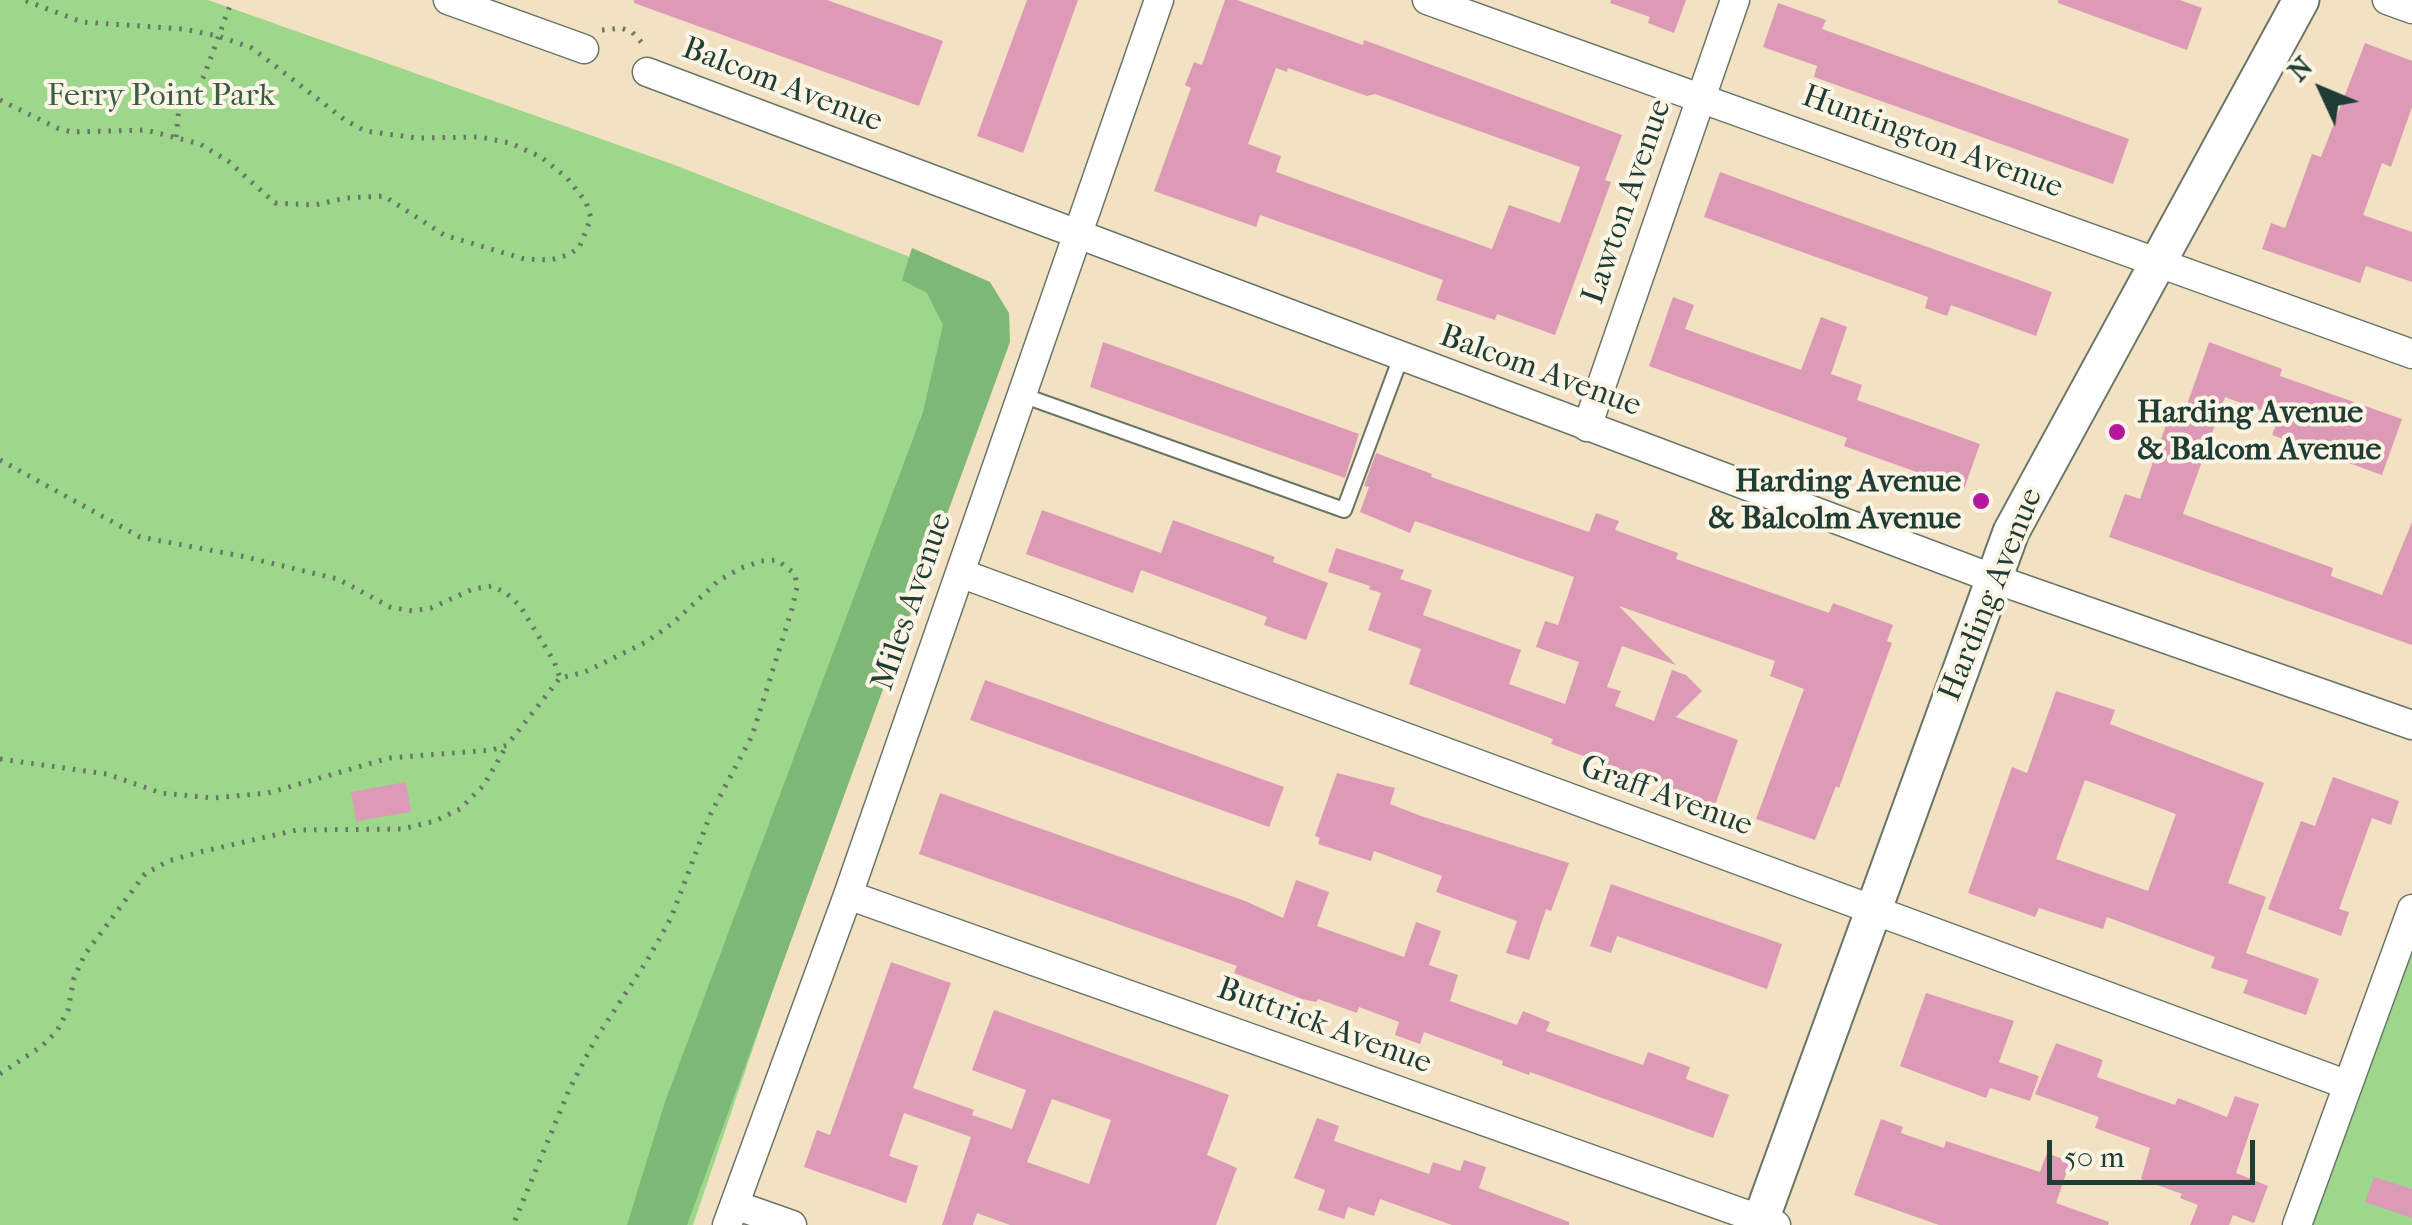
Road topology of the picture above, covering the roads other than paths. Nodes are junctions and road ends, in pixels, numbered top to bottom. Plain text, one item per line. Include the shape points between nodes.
1 (448, 0) edge
2 (1159, 0) edge
3 (1427, 0) edge
4 (1735, 0) edge
5 (2301, 0) edge
6 (2387, 0) edge
7 (2412, 10) edge
8 (584, 49) road end
9 (647, 72) road end
10 (1701, 98) junction
11 (1076, 236) junction
12 (2157, 262) junction
13 (2412, 354) edge
14 (1401, 357) junction
15 (1022, 394) junction
16 (1587, 427) junction
17 (960, 573) junction
18 (1992, 578) junction
19 (2412, 725) edge
20 (848, 895) junction
21 (2412, 909) edge
22 (1872, 911) junction
23 (2348, 1085) junction
24 (731, 1215) edge
25 (1765, 1223) edge
26 (792, 1225) edge
27 (2296, 1225) edge

1 - 8 street
2 - 11 street, Miles Avenue
3 - 10 street, Huntington Avenue
4 - 10 street, Lawton Avenue
5 - 12 street, Harding Avenue
6 - 7 street
9 - 11 street, Balcom Avenue
10 - 12 street, Huntington Avenue
10 - 16 street, Lawton Avenue
11 - 14 street, Balcom Avenue
11 - 15 street, Miles Avenue
12 - 13 street, Huntington Avenue
12 - 18 street, Harding Avenue via 2018,517
14 - 15 lane via 1344,510
14 - 16 street, Balcom Avenue
15 - 17 street, Miles Avenue
16 - 18 street, Balcom Avenue
17 - 20 street, Miles Avenue
17 - 22 street, Graff Avenue
18 - 19 street, Balcom Avenue
18 - 22 street, Harding Avenue
20 - 24 street, Miles Avenue
20 - 25 street, Buttrick Avenue
21 - 23 street
22 - 23 street, Graff Avenue
22 - 25 street, Harding Avenue
23 - 27 street
24 - 26 street

